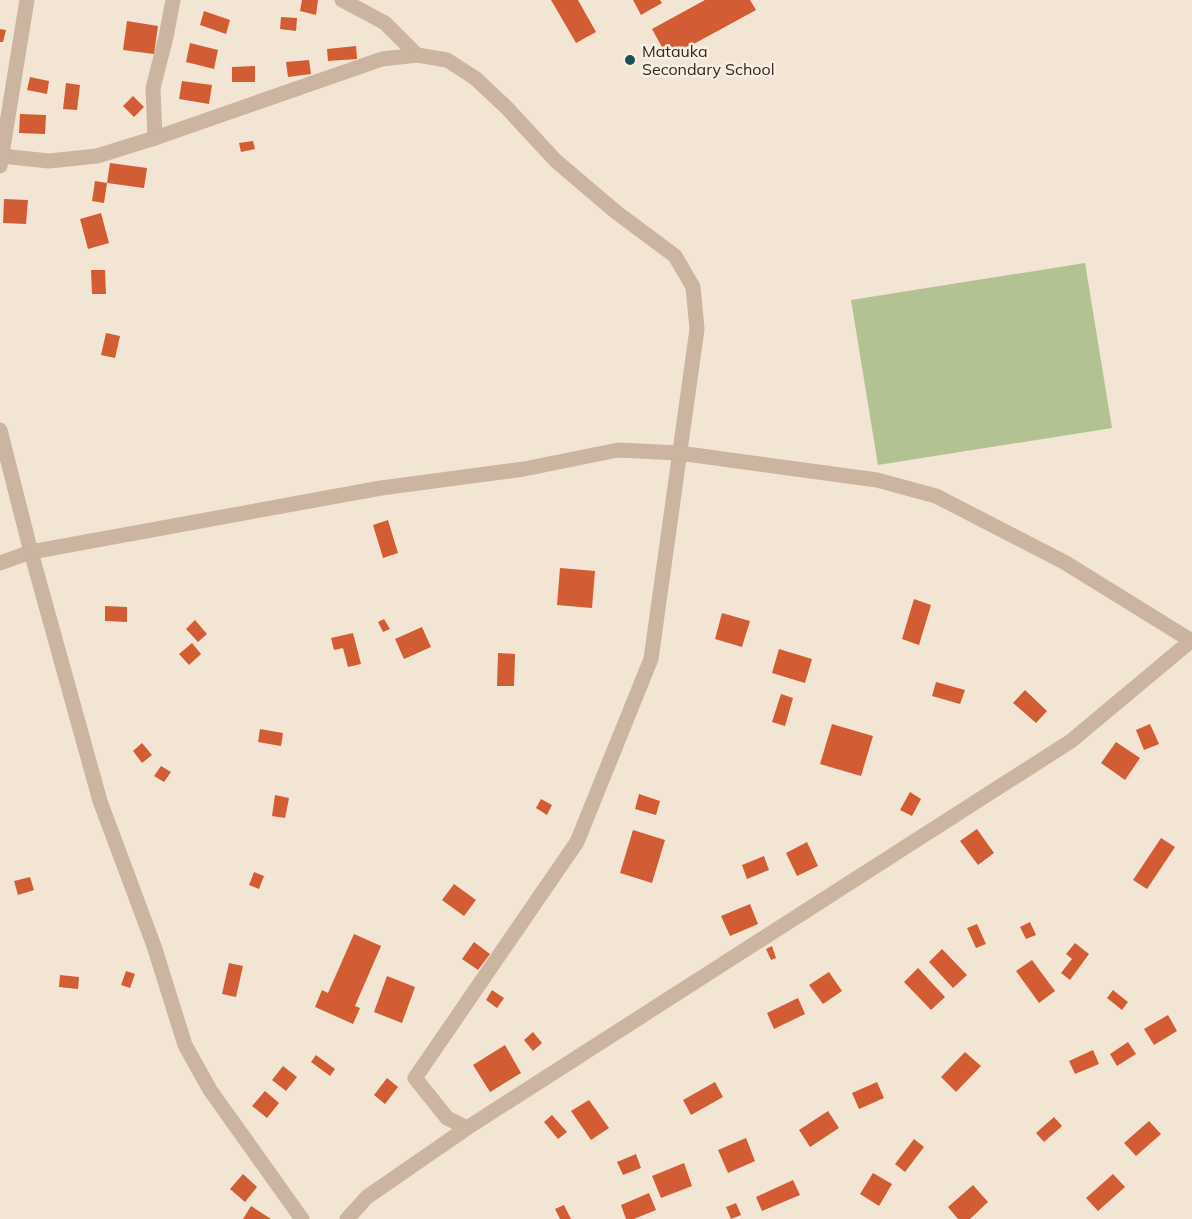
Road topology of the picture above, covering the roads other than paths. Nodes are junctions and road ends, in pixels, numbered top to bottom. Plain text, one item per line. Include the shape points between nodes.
1 (27, 0) edge
2 (173, 0) edge
3 (342, 0) edge
4 (417, 55) junction
5 (155, 138) junction
6 (1, 161) edge
7 (0, 430) edge
8 (679, 453) junction
9 (31, 552) junction
10 (0, 563) edge
11 (1192, 641) edge
12 (467, 1128) junction
13 (302, 1219) edge
14 (347, 1219) edge

1 - 6 street
2 - 5 street via 153,88
3 - 4 street via 384,23
4 - 5 street via 382,59
4 - 8 street via 447,60 475,78 556,161 675,256 693,286 697,329
5 - 6 street via 97,156
7 - 9 street
8 - 9 street via 618,450 524,470 381,488
8 - 11 street via 877,480 936,496 1064,562
8 - 12 street via 651,659 577,842 415,1078 447,1118
9 - 10 street
9 - 13 street via 100,801 154,946 185,1045 210,1090
11 - 12 street via 1071,741
12 - 14 street via 367,1197

